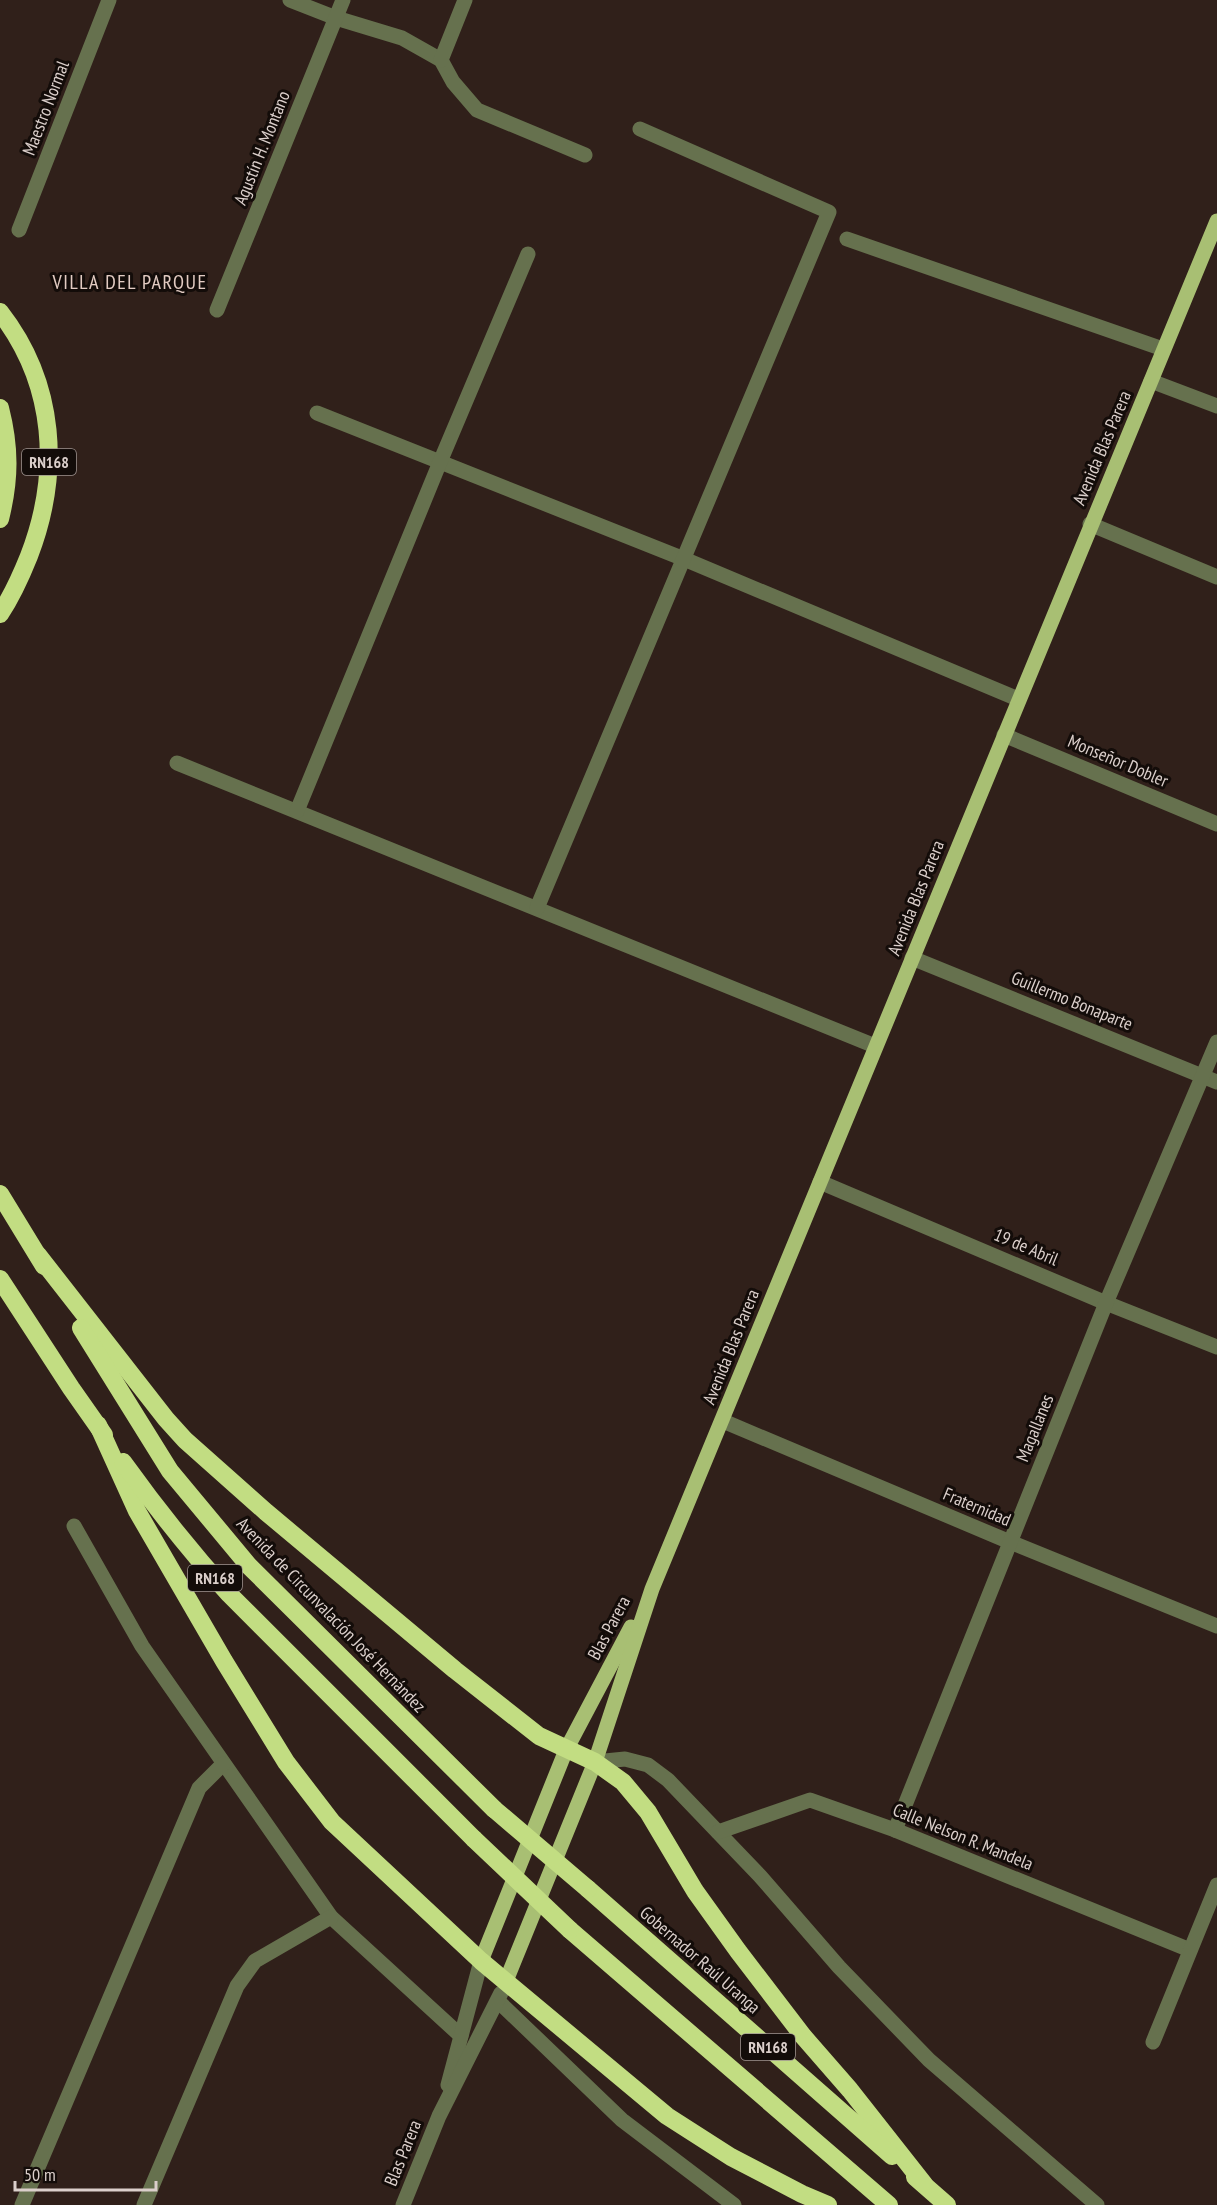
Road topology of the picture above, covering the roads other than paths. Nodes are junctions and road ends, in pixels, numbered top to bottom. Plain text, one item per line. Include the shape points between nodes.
1 (109, 0) edge
2 (290, 0) edge
3 (343, 0) edge
4 (465, 0) edge
5 (336, 18) junction
6 (441, 60) junction
7 (640, 129) dead end
8 (585, 155) dead end
9 (1217, 221) edge
10 (19, 230) dead end
11 (847, 239) dead end
12 (528, 254) dead end
13 (217, 310) dead end
14 (0, 312) edge
15 (1163, 349) junction
16 (1151, 381) junction
17 (1217, 406) edge
18 (0, 408) edge
19 (317, 413) dead end
20 (440, 462) junction
21 (0, 519) edge
22 (1090, 524) junction
23 (684, 559) junction
24 (1217, 577) edge
25 (0, 614) edge
26 (1018, 699) junction
27 (1004, 735) junction
28 (177, 763) dead end
29 (297, 811) junction
30 (1217, 824) edge
31 (537, 908) junction
32 (912, 958) junction
33 (1217, 1042) edge
34 (875, 1046) junction
35 (1210, 1078) edge
36 (820, 1182) junction
37 (0, 1194) edge
38 (38, 1255) junction
39 (0, 1279) edge
40 (1106, 1303) junction
41 (1217, 1347) edge
42 (723, 1420) junction
43 (98, 1425) junction
44 (74, 1526) dead end
45 (1010, 1542) junction
46 (652, 1589) junction
47 (1217, 1626) edge
48 (566, 1750) junction
49 (595, 1762) junction
50 (223, 1764) junction
51 (895, 1830) junction
52 (718, 1832) junction
53 (1217, 1885) edge
54 (588, 1889) joint
55 (331, 1917) junction
56 (1190, 1950) junction
57 (481, 1961) junction
58 (506, 1981) junction
59 (498, 2001) junction
60 (461, 2036) junction
61 (1154, 2042) dead end
62 (439, 2116) junction
63 (924, 2184) junction
64 (22, 2205) edge
65 (144, 2205) edge
66 (403, 2205) edge
67 (734, 2205) edge
68 (828, 2205) edge
69 (889, 2205) edge
70 (947, 2205) edge
71 (1097, 2205) edge

1 - 10 street, Maestro Normal
2 - 5 street
3 - 5 street, Agustín H. Montano
4 - 6 street
5 - 6 street via 402,38
5 - 13 street, Agustín H. Montano
6 - 8 street via 453,82 477,110
7 - 23 street via 829,212
9 - 15 main road, Avenida Blas Parera
11 - 15 street
12 - 20 street
14 - 25 highway, RN168 via 33,370 50,440 45,500 37,535
15 - 16 main road, Avenida Blas Parera
16 - 17 street
16 - 22 main road, Avenida Blas Parera
18 - 21 highway, RN168 via 8,437 6,496
19 - 20 street
20 - 23 street
20 - 29 street
22 - 24 street
22 - 26 main road, Avenida Blas Parera
23 - 26 street
23 - 31 street
26 - 27 main road, Avenida Blas Parera
27 - 30 street, Monseñor Dobler
27 - 32 main road, Avenida Blas Parera
28 - 29 street
29 - 31 street
31 - 34 street
32 - 34 main road, Avenida Blas Parera
32 - 35 street, Guillermo Bonaparte
33 - 35 street, Magallanes
34 - 36 main road, Avenida Blas Parera
35 - 40 street, Magallanes
36 - 40 street, 19 de Abril
36 - 42 main road, Avenida Blas Parera
37 - 38 highway, Avenida de Circunvalación José Hernández / RN168
38 - 48 highway via 185,1440 455,1670 539,1736
38 - 54 highway, Avenida de Circunvalación José Hernández / RN168, bridge via 170,1472 249,1566 494,1809
39 - 43 highway, RN168
40 - 41 street, 19 de Abril
40 - 45 street, Magallanes
42 - 45 street, Fraternidad
42 - 46 main road, Avenida Blas Parera
43 - 57 highway via 136,1511 286,1762 332,1821
43 - 69 highway, RN168, bridge via 151,1501 229,1594 474,1839 570,1930
44 - 50 street via 142,1646
45 - 47 street, Fraternidad
45 - 51 street, Magallanes
46 - 48 main road, Blas Parera
46 - 49 main road, Blas Parera
48 - 49 highway
48 - 57 main road, Blas Parera
49 - 52 street via 626,1759 648,1765
49 - 58 main road, Blas Parera
49 - 63 highway via 623,1782 648,1812 695,1891 738,1951
50 - 55 street
50 - 64 street via 199,1788
51 - 52 street, Calle Nelson R. Mandela via 810,1800
51 - 56 street, Calle Nelson R. Mandela
52 - 71 street via 929,2060
53 - 56 street
54 - 63 highway, Gobernador Raúl Uranga / RN168
55 - 60 street
55 - 65 street via 255,1961 237,1986
56 - 61 street
57 - 58 highway
57 - 60 street, Blas Parera
58 - 59 street, Blas Parera
58 - 68 highway via 667,2116 731,2157
59 - 62 street, Blas Parera
59 - 67 street via 622,2120
60 - 62 street, Blas Parera
62 - 66 street, Blas Parera
63 - 70 highway, Gobernador Raúl Uranga / RN168

